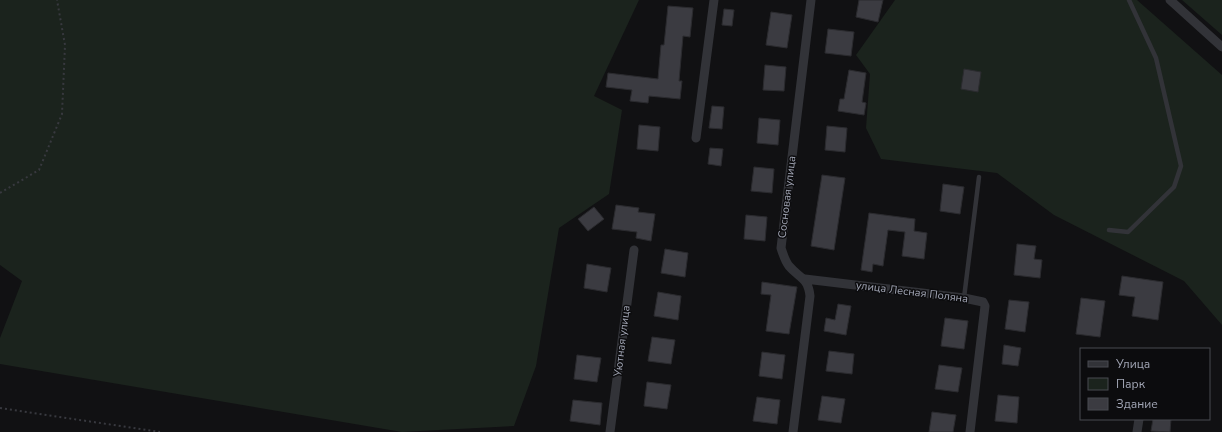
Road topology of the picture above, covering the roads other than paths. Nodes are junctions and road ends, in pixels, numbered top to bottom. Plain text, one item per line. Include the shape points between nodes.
1 (714, 0) edge
2 (811, 0) edge
3 (1129, 0) edge
4 (1170, 0) edge
5 (1222, 47) edge
6 (696, 138) dead end
7 (979, 177) dead end
8 (1109, 230) dead end
9 (634, 250) dead end
10 (805, 280) junction
11 (964, 298) junction
12 (1139, 420) edge
13 (610, 432) edge
14 (793, 432) edge
15 (970, 432) edge
16 (1137, 432) edge

1 - 6 street
2 - 10 street, Сосновая улица via 781,248 788,266
3 - 8 lane via 1156,58 1181,166 1174,187 1128,232
4 - 5 street
7 - 11 lane
9 - 13 street, Уютная улица
10 - 11 street, улица Лесная Поляна
10 - 14 street via 810,296
11 - 15 street, улица Лесная Поляна via 979,300 985,306
12 - 16 street

